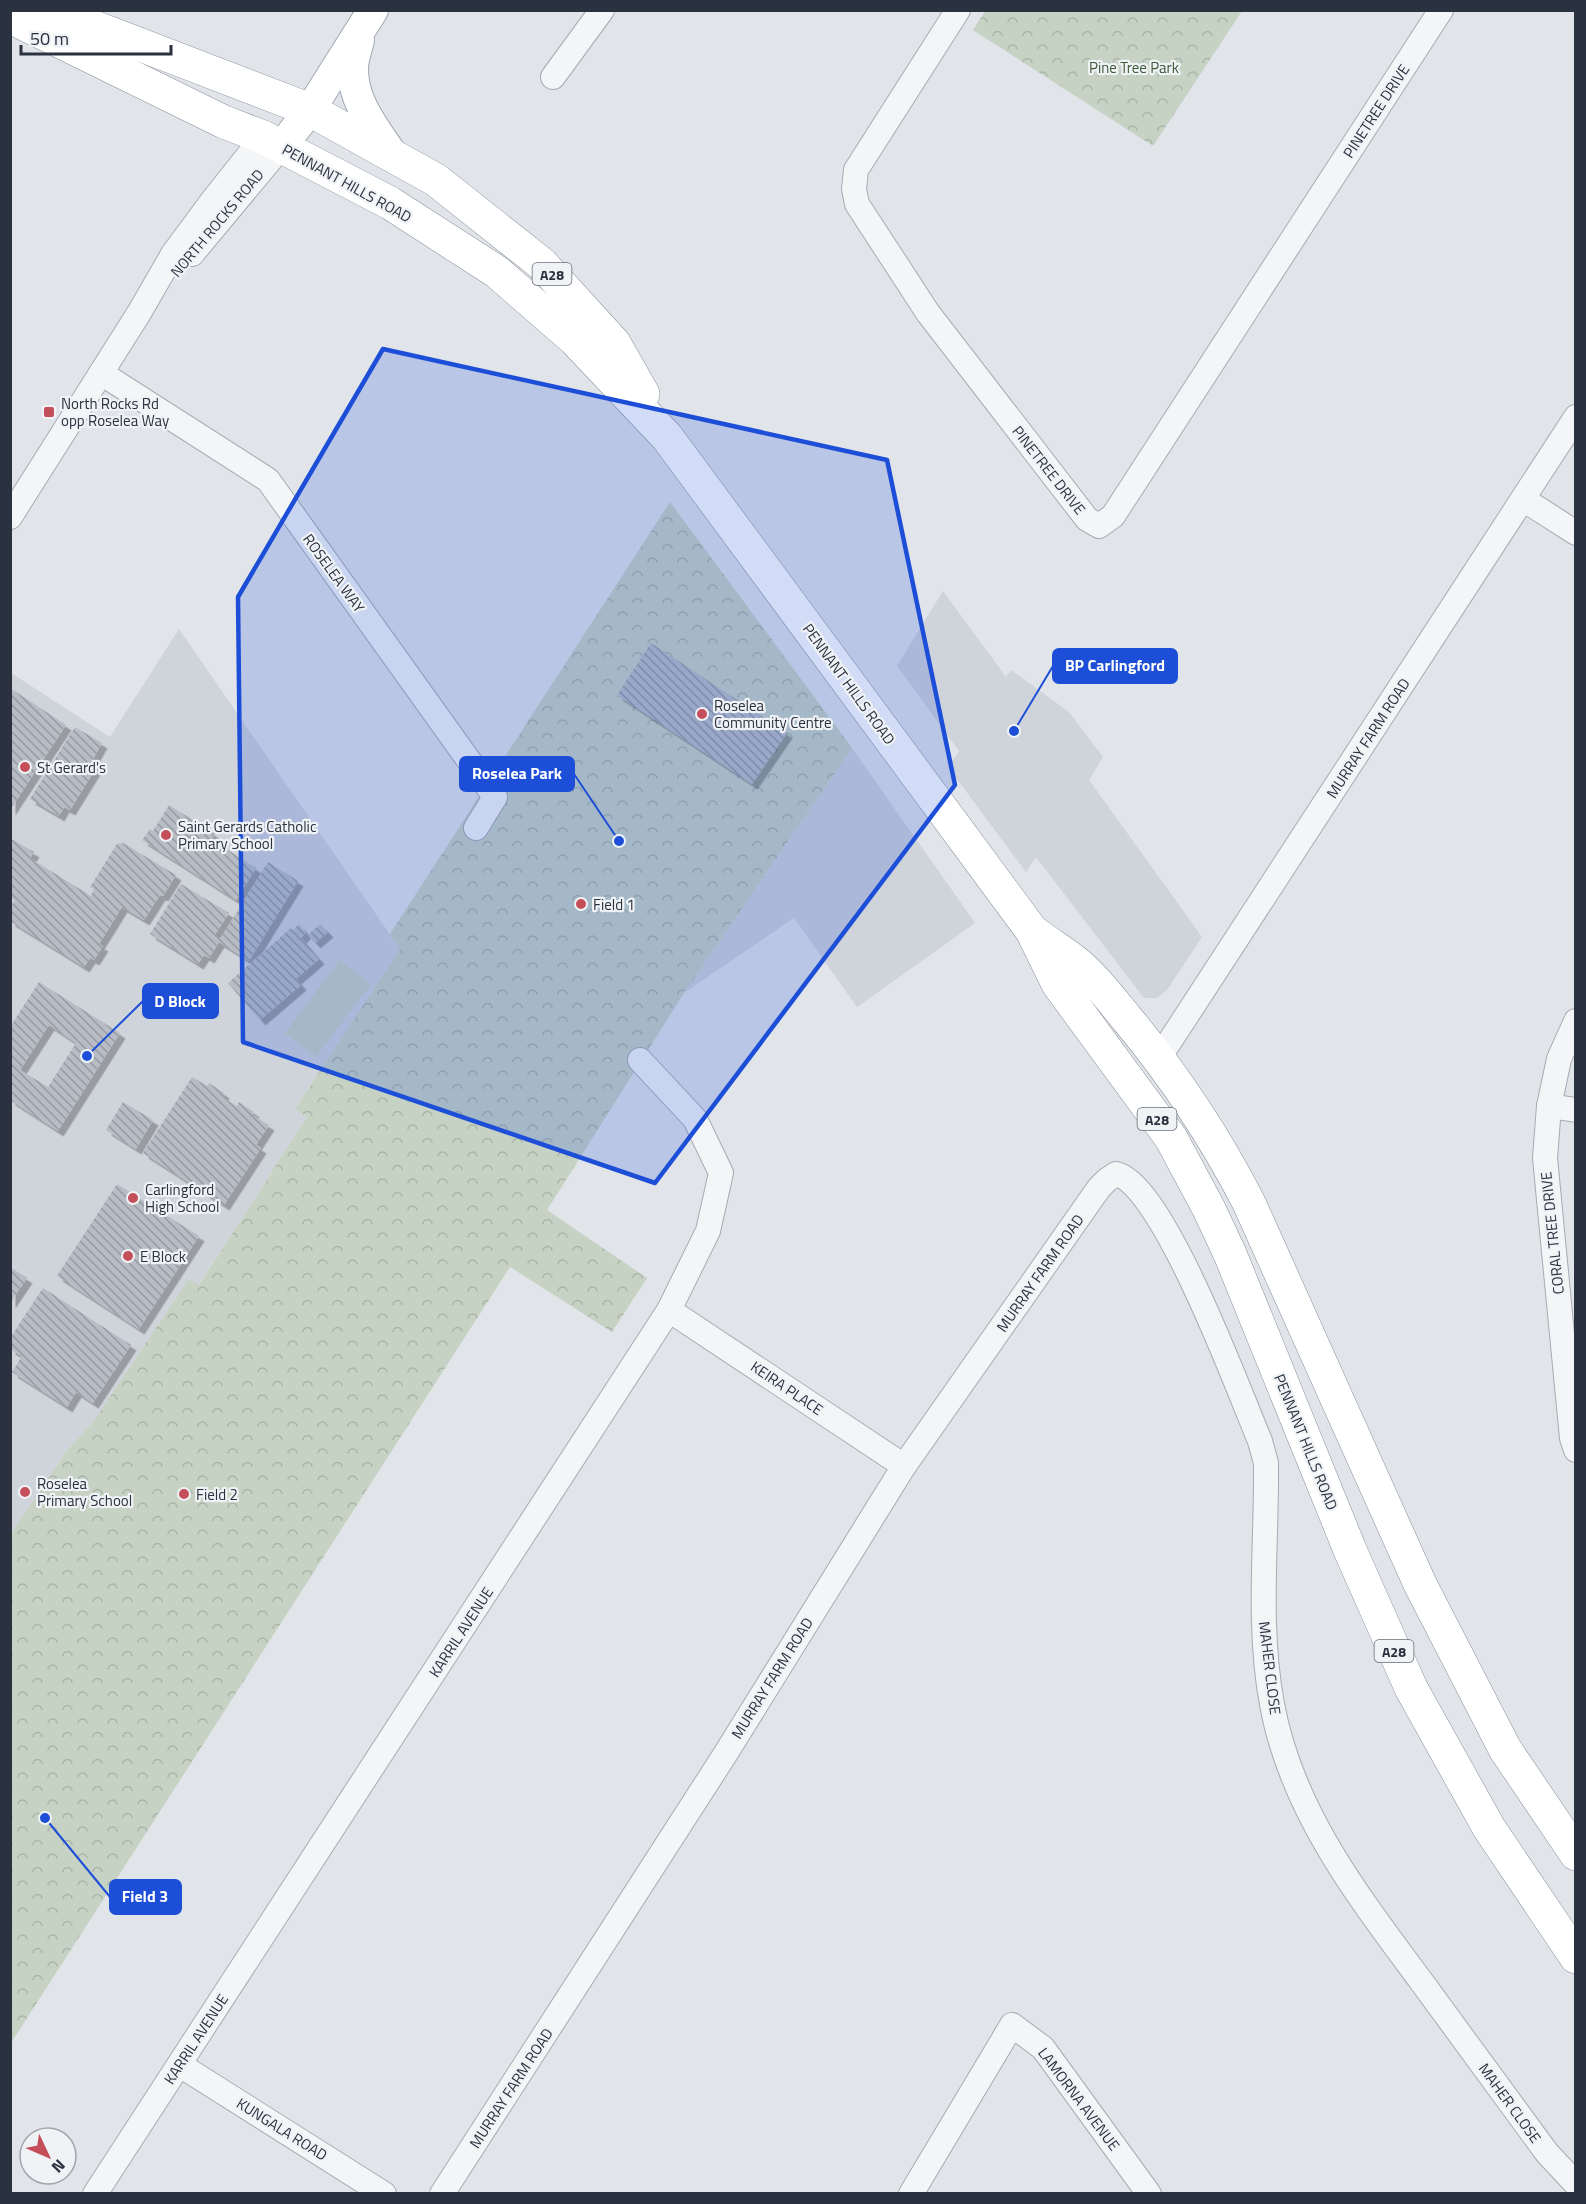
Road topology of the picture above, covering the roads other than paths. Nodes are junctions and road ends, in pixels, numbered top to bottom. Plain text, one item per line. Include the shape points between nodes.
1 (50, 10) edge
2 (602, 10) edge
3 (958, 10) edge
4 (1442, 10) edge
5 (362, 16) edge
6 (10, 17) edge
7 (553, 77) dead end
8 (301, 106) junction
9 (272, 142) junction
10 (392, 154) junction
11 (101, 373) junction
12 (1575, 417) edge
13 (667, 437) junction
14 (1523, 499) junction
15 (10, 516) edge
16 (1575, 533) edge
17 (476, 828) dead end
18 (1032, 931) junction
19 (1575, 1021) edge
20 (1160, 1058) junction
21 (640, 1060) dead end
22 (1549, 1106) junction
23 (1575, 1110) edge
24 (1171, 1138) junction
25 (1116, 1174) joint
26 (669, 1310) junction
27 (1575, 1450) edge
28 (904, 1466) junction
29 (1575, 1854) edge
30 (1575, 1956) edge
31 (180, 2065) junction
32 (1575, 2184) edge
33 (95, 2193) edge
34 (384, 2193) edge
35 (442, 2193) edge
36 (912, 2193) edge
37 (1149, 2193) edge

1 - 8 highway, PENNANT HILLS ROAD / A28
2 - 7 street
3 - 4 street, PINETREE DRIVE via 856,170 857,204 928,313 1087,519 1099,526 1113,516
5 - 8 main road, NORTH ROCKS ROAD
5 - 10 main road via 353,67 356,92 367,117
6 - 9 highway, PENNANT HILLS ROAD / A28
8 - 9 main road, NORTH ROCKS ROAD
8 - 10 highway, PENNANT HILLS ROAD / A28
9 - 11 street, NORTH ROCKS ROAD via 213,200 173,254
9 - 13 highway, PENNANT HILLS ROAD / A28 via 390,204 497,272 574,339
10 - 13 highway, PENNANT HILLS ROAD / A28 via 436,180 542,264 614,343
11 - 15 street, NORTH ROCKS ROAD
11 - 17 street, ROSELEA WAY via 268,480 495,797
12 - 14 street, MURRAY FARM ROAD
13 - 18 highway, PENNANT HILLS ROAD / A28
14 - 16 street
14 - 20 street, MURRAY FARM ROAD
18 - 20 highway, PENNANT HILLS ROAD / A28 via 1080,966
18 - 24 highway, PENNANT HILLS ROAD / A28 via 1058,984
19 - 22 street, CORAL TREE DRIVE via 1559,1059
20 - 24 highway via 1152,1081 1166,1104
20 - 29 highway, PENNANT HILLS ROAD / A28 via 1197,1111 1249,1203 1415,1574 1504,1749
21 - 26 street, KARRIL AVENUE via 695,1119 721,1173 708,1231
22 - 23 street
22 - 27 street, CORAL TREE DRIVE via 1545,1158
24 - 30 highway, PENNANT HILLS ROAD / A28 via 1230,1254 1350,1550 1411,1688 1489,1828
25 - 28 street, MURRAY FARM ROAD via 1099,1188
25 - 32 street, MAHER CLOSE via 1135,1185 1166,1231 1200,1297 1260,1441 1266,1463 1264,1630 1272,1704 1295,1779 1322,1838 1353,1889 1547,2153
26 - 28 street, KEIRA PLACE
26 - 31 street, KARRIL AVENUE
28 - 35 street, MURRAY FARM ROAD via 720,1763
31 - 33 street, KARRIL AVENUE
31 - 34 street, KUNGALA ROAD
36 - 37 street, LAMORNA AVENUE via 1012,2025 1043,2048

